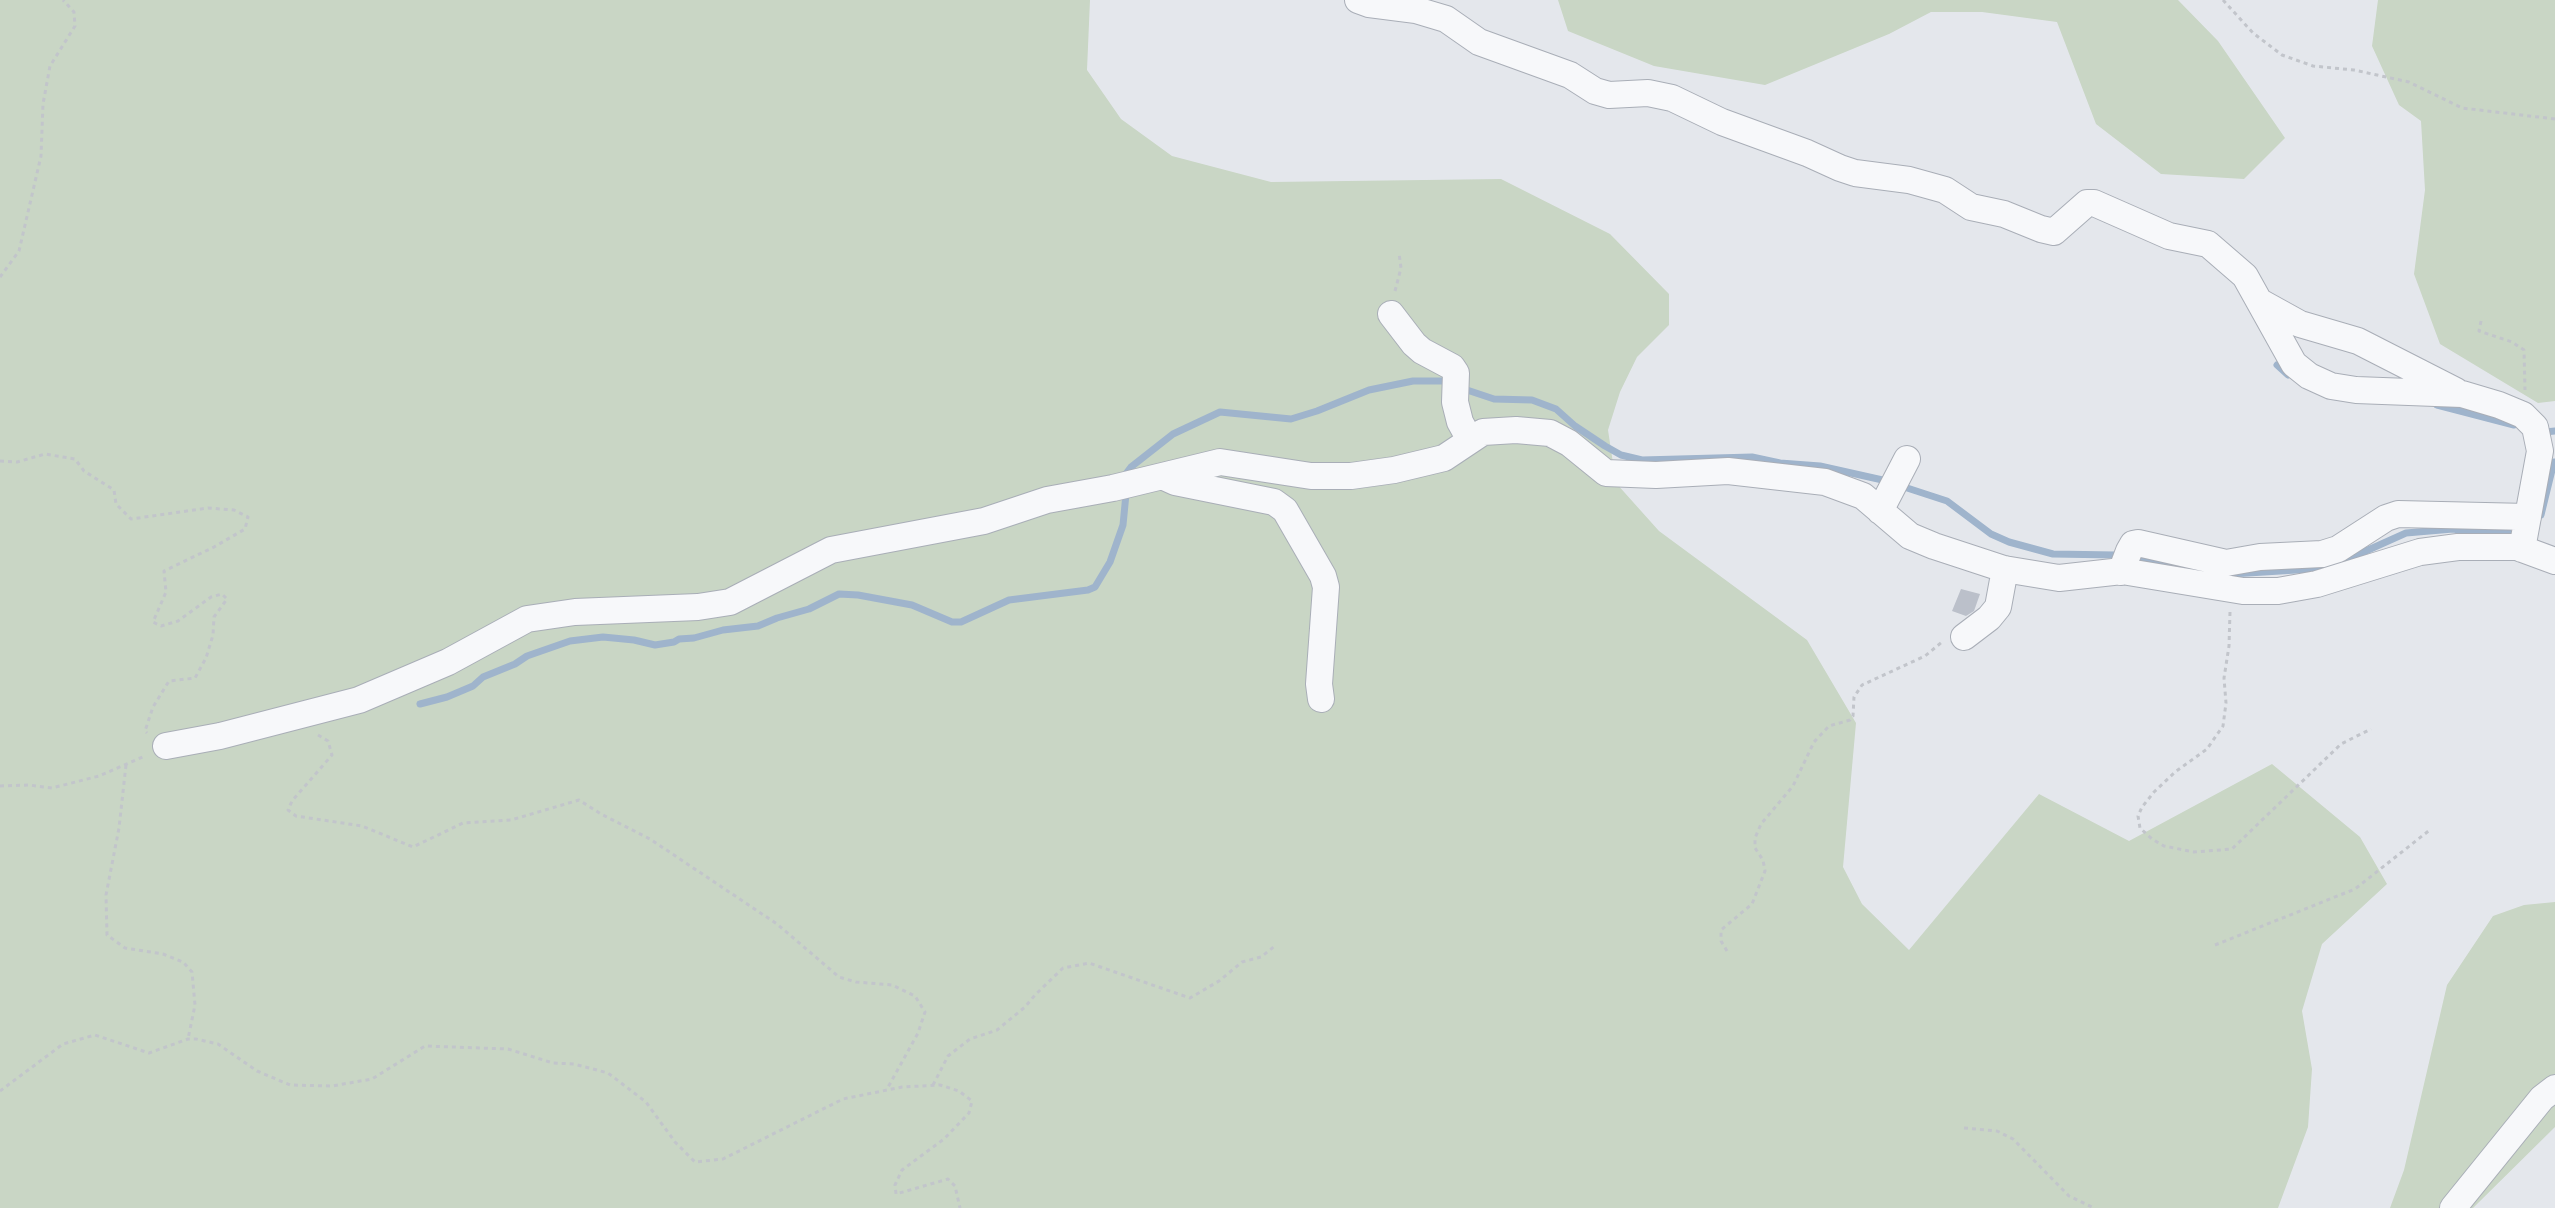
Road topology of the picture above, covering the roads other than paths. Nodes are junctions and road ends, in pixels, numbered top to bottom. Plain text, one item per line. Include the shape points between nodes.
1 (1358, 0) edge
2 (2262, 303) junction
3 (1391, 314) road end
4 (2462, 394) junction
5 (1470, 440) junction
6 (2548, 450) edge
7 (1907, 459) dead end
8 (1163, 476) junction
9 (1880, 511) junction
10 (2528, 517) junction
11 (2522, 549) junction
12 (2555, 561) edge
13 (2006, 569) junction
14 (2121, 572) junction
15 (1964, 637) road end
16 (1321, 699) dead end
17 (166, 746) road end
18 (2555, 1088) edge
19 (2453, 1208) edge

1 - 2 street via 1446,19 1480,42 1570,75 1596,91 1609,95 1648,93 1672,98 1722,122 1840,168 1945,190 1971,208 2004,214 2041,229 2054,232 2087,203 2094,203 2169,236 2208,244 2245,276
2 - 4 street via 2300,324 2358,341
2 - 4 street via 2294,364 2309,376 2331,386 2356,390
3 - 5 street via 1422,351 1452,367 1456,373 1455,402 1460,422
4 - 6 street via 2523,415 2535,427
5 - 8 street via 1444,458 1351,476 1311,476 1220,462
5 - 9 street via 1483,432 1516,430 1550,434 1569,443 1606,473 1656,475 1728,471 1825,482 1863,496
6 - 10 street
7 - 9 street
8 - 16 street via 1175,482 1274,502 1285,510 1324,576
8 - 17 street via 1047,500 984,520 831,550 730,602 698,607 575,612 527,619 448,662 359,700 220,736
9 - 13 street via 1910,536
10 - 11 street
10 - 14 street via 2398,514 2330,552 2260,556 2226,563 2138,543 2133,544
11 - 12 street
11 - 14 street via 2458,547 2420,552 2317,584 2278,591 2226,589
13 - 14 street via 2059,578
13 - 15 street via 1998,607
18 - 19 street via 2542,1098

